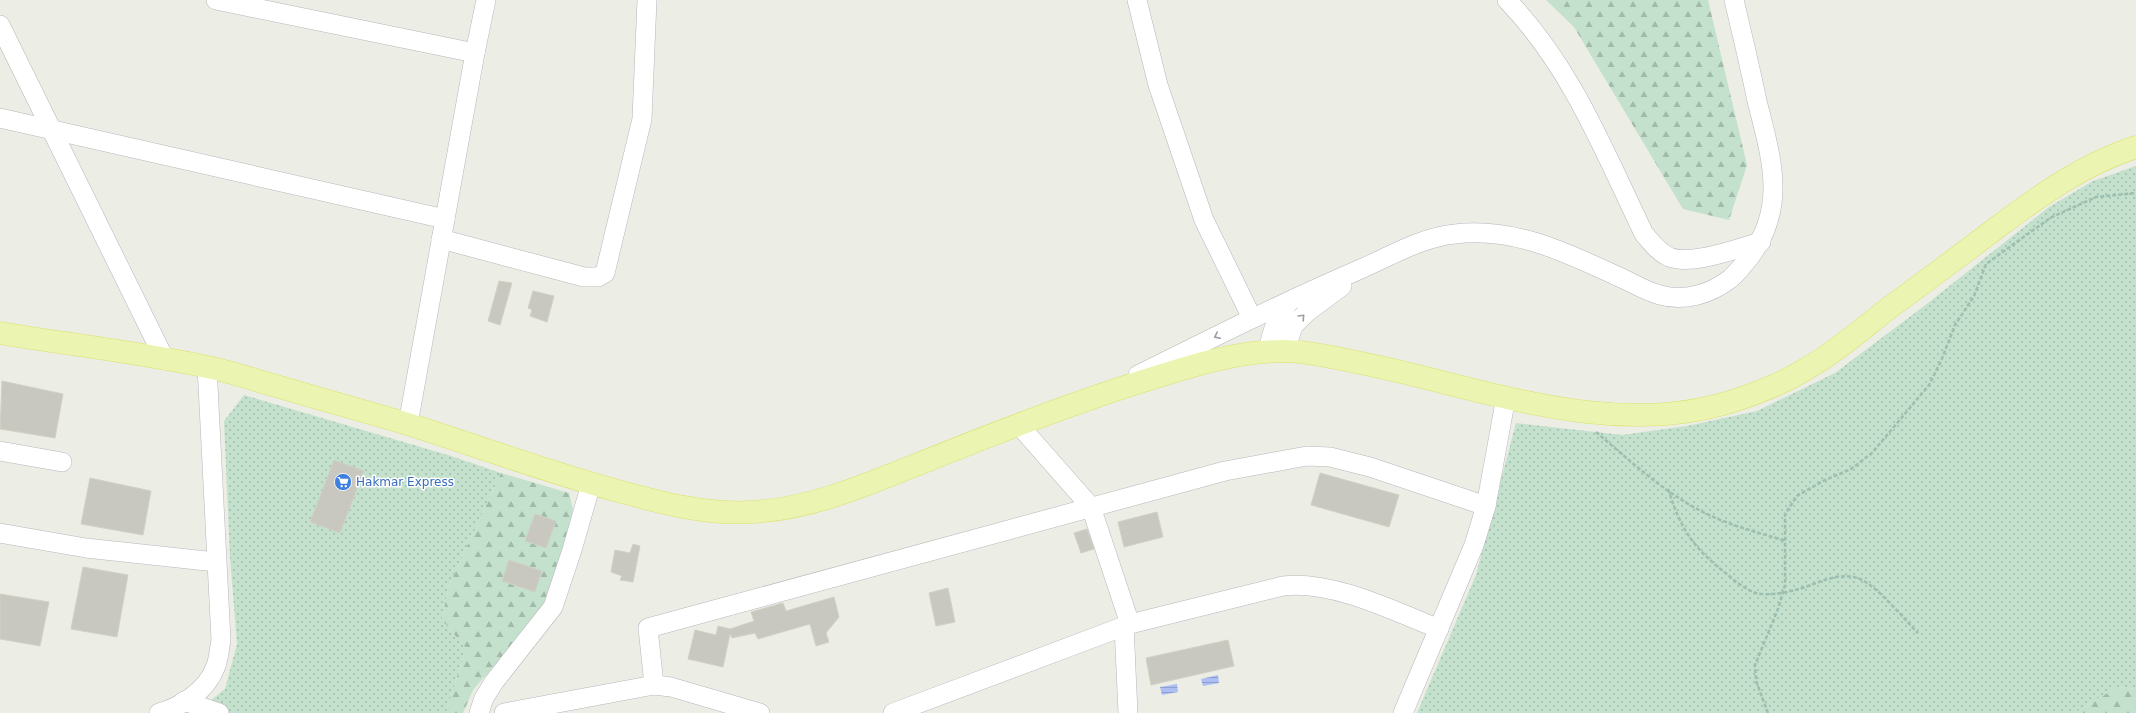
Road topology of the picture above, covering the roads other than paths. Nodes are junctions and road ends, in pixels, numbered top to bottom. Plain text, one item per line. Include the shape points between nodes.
1 (216, 0) edge
2 (486, 0) edge
3 (647, 0) edge
4 (1137, 0) edge
5 (1507, 0) edge
6 (1734, 0) edge
7 (0, 25) edge
8 (475, 53) junction
9 (0, 118) edge
10 (52, 130) junction
11 (2136, 147) edge
12 (445, 219) junction
13 (441, 239) junction
14 (1761, 242) junction
15 (1374, 263) junction
16 (1290, 300) junction
17 (1252, 318) junction
18 (0, 333) edge
19 (1276, 352) junction
20 (165, 360) junction
21 (206, 366) junction
22 (1100, 394) junction
23 (1506, 397) junction
24 (408, 424) junction
25 (1018, 424) junction
26 (0, 451) edge
27 (62, 462) dead end
28 (591, 484) junction
29 (1486, 506) junction
30 (1091, 507) junction
31 (0, 533) edge
32 (216, 562) junction
33 (1127, 625) junction
34 (1439, 629) junction
35 (654, 685) junction
36 (184, 701) junction
37 (159, 713) edge
38 (219, 713) edge
39 (479, 713) edge
40 (504, 713) edge
41 (572, 713) edge
42 (578, 713) edge
43 (760, 713) edge
44 (893, 713) edge
45 (1128, 713) edge
46 (1403, 713) edge

1 - 8 street
2 - 8 street
3 - 13 street via 642,119 605,274 584,277
4 - 17 street via 1158,86 1204,220
5 - 14 street via 1551,52 1572,86 1644,234 1655,247 1670,257 1689,259
6 - 14 street via 1771,157 1774,191 1769,220
7 - 10 street
8 - 12 street
9 - 10 street
10 - 12 street
10 - 20 street
11 - 23 main road via 2107,156 2075,172 1809,368 1756,393 1726,403 1690,410 1621,415 1540,405
12 - 13 street
13 - 24 street
14 - 15 street via 1735,275 1708,293 1692,297 1660,295 1562,251 1505,234 1452,234 1425,241
15 - 16 street
19 -> 15 street via 1293,326 1307,312
16 - 17 street
16 - 19 street via 1276,319 1272,331
17 -> 22 street
18 - 20 main road
19 - 22 main road via 1244,354 1210,361
19 - 23 main road via 1339,359
20 - 21 main road
21 - 24 main road
21 - 32 street
22 - 25 main road
23 - 29 street
24 - 28 main road
25 - 28 main road via 861,487 818,502 780,510 747,513 702,510 664,504
25 - 30 street
26 - 27 street
28 - 39 street via 553,607 494,682 484,698
29 - 30 street via 1370,467 1330,457 1307,456 1225,471
29 - 34 street via 1474,545
30 - 33 street
30 - 35 street via 648,628
31 - 32 street via 86,548
32 - 36 street via 221,640 215,668 199,690
33 - 34 street via 1283,586 1301,584 1321,586
33 - 44 street
33 - 45 street
34 - 46 street
35 - 40 street
35 - 43 street via 671,687
36 - 37 street via 174,709
36 - 38 street
41 - 42 street

